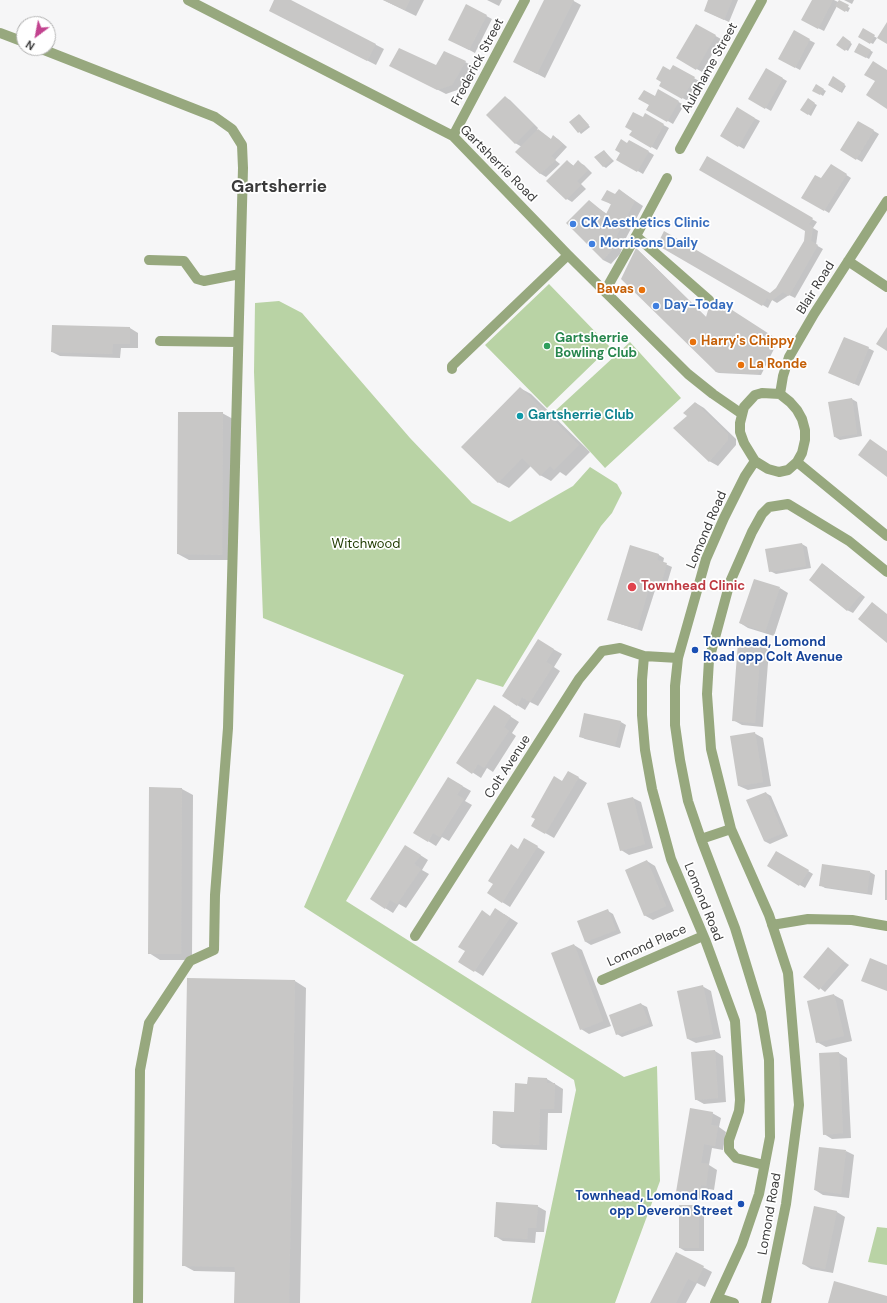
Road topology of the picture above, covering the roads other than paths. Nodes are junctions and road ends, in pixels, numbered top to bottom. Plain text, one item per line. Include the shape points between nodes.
1 (188, 0) edge
2 (525, 0) edge
3 (762, 0) edge
4 (0, 33) edge
5 (16, 39) edge
6 (56, 55) edge
7 (453, 136) junction
8 (680, 149) dead end
9 (667, 178) dead end
10 (887, 201) edge
11 (636, 236) junction
12 (568, 255) junction
13 (149, 260) dead end
14 (848, 261) junction
15 (240, 274) junction
16 (887, 287) edge
17 (605, 291) junction
18 (709, 300) dead end
19 (160, 341) dead end
20 (238, 342) junction
21 (452, 369) dead end
22 (780, 394) junction
23 (742, 414) junction
24 (755, 461) junction
25 (797, 462) junction
26 (887, 536) edge
27 (887, 572) edge
28 (644, 656) junction
29 (678, 658) junction
30 (731, 829) junction
31 (701, 839) junction
32 (772, 925) junction
33 (887, 926) edge
34 (415, 936) dead end
35 (703, 936) junction
36 (602, 980) dead end
37 (764, 1165) junction
38 (716, 1300) edge
39 (138, 1303) edge
40 (734, 1303) edge
41 (766, 1303) edge

1 - 7 street, Gartsherrie Road
2 - 7 street, Frederick Street
3 - 8 street, Auldhame Street
4 - 5 street
6 - 15 street via 215,117 232,129 242,145
7 - 12 street, Gartsherrie Road
9 - 11 street
10 - 14 street, Blair Road
11 - 17 street
11 - 18 street
12 - 17 street, Gartsherrie Road
12 - 21 street via 452,366
13 - 15 street via 184,261 197,279 204,281
14 - 16 street
14 - 22 street, Blair Road via 788,357
15 - 20 street
17 - 23 street, Gartsherrie Road via 688,374
19 - 20 street
20 - 39 street via 228,728 215,895 214,950 190,961 149,1023 140,1070
22 - 23 street via 755,395 744,406
22 - 25 street via 794,406 805,430 802,453
23 - 24 street via 740,432
24 - 25 street via 779,472 788,470
24 - 29 street, Lomond Road via 745,476 706,559
25 - 26 street
27 - 30 street, Lomond Road via 849,541 788,504 768,507 762,514 730,582 709,660 707,694 710,749
28 - 29 street
28 - 34 street, Colt Avenue via 620,648 602,651 579,678
28 - 35 street, Lomond Road via 642,716 652,789 671,859
29 - 31 street, Lomond Road via 675,724 688,801
30 - 31 street
30 - 32 street, Lomond Road
31 - 37 street, Lomond Road via 735,928 761,1013 769,1060 770,1100 770,1137
32 - 33 street via 808,919 852,920
32 - 41 street, Lomond Road via 788,973 799,1105 786,1204
35 - 36 street, Lomond Place
35 - 37 street, Lomond Road via 735,1021 740,1100 729,1140 729,1150 736,1158
37 - 38 street, Lomond Road via 759,1194 742,1244
38 - 40 street

